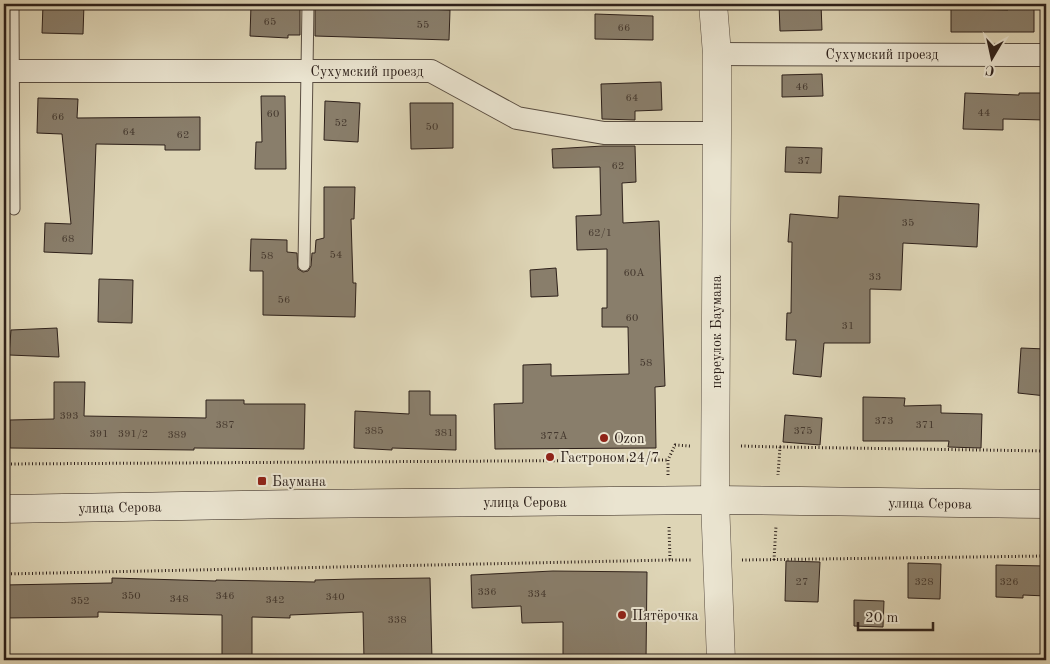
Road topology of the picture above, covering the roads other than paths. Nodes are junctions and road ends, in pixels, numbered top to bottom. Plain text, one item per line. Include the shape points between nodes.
1 (13, 4) edge
2 (308, 4) edge
3 (713, 4) edge
4 (717, 54) junction
5 (1046, 55) edge
6 (9, 71) edge
7 (306, 71) junction
8 (717, 133) junction
9 (14, 209) dead end
10 (304, 265) dead end
11 (715, 500) junction
12 (1046, 504) edge
13 (4, 509) edge
14 (721, 660) edge

1 - 6 lane
2 - 7 lane
3 - 4 main road, переулок Баумана
4 - 5 street, Сухумский проезд
4 - 8 main road, переулок Баумана
6 - 7 street, Сухумский проезд
6 - 9 lane
7 - 8 street, Сухумский проезд via 432,71 517,118 604,133
7 - 10 lane
8 - 11 main road, переулок Баумана
11 - 12 main road, улица Серова
11 - 13 main road, улица Серова
11 - 14 main road, переулок Баумана

